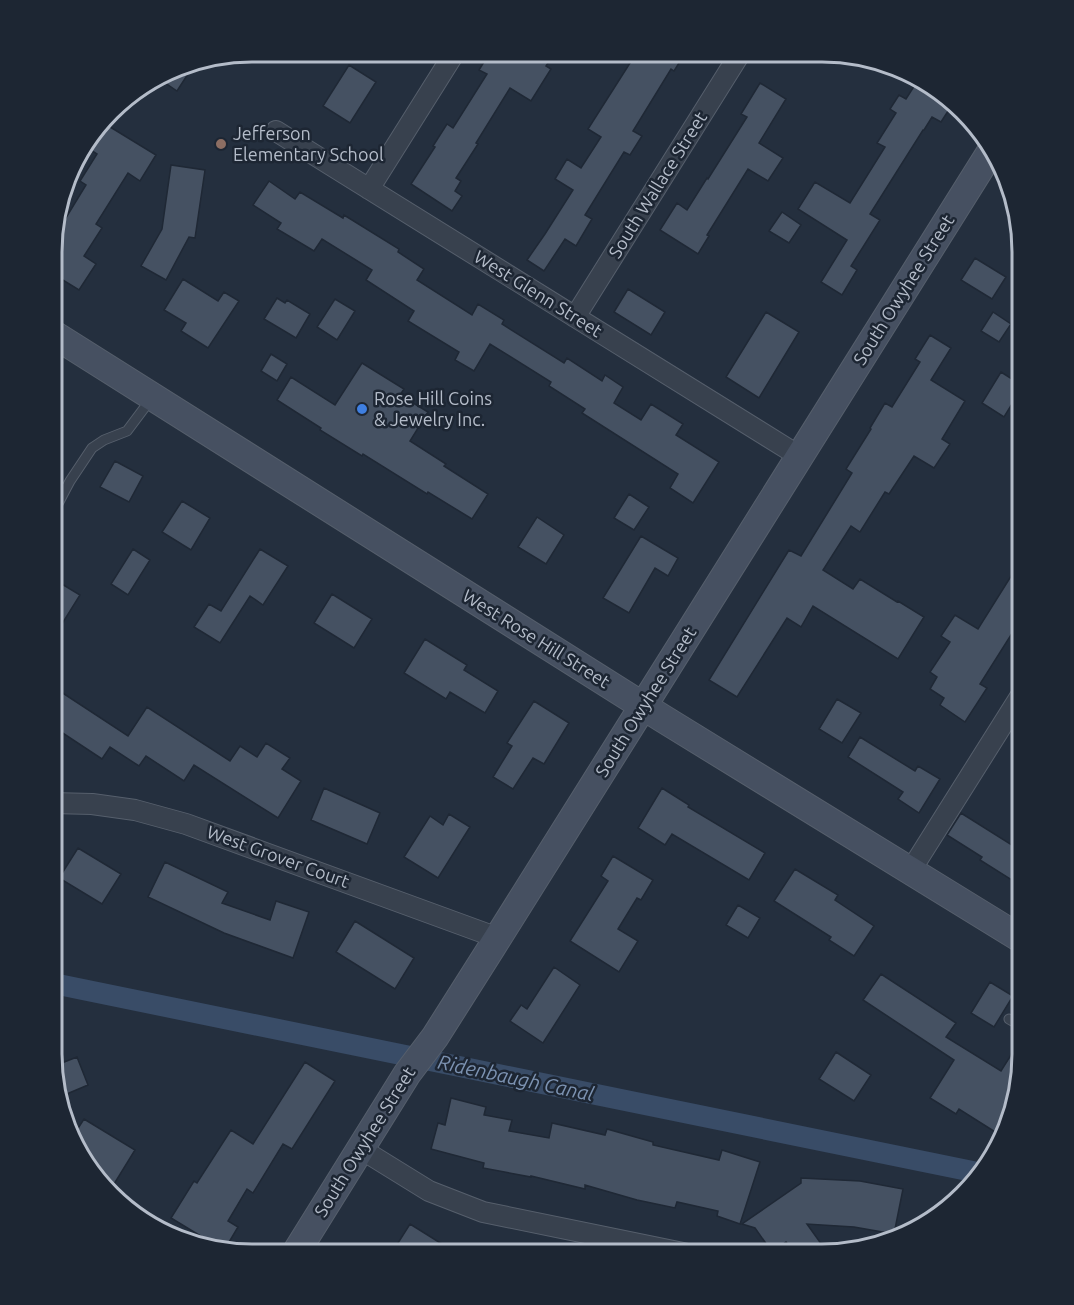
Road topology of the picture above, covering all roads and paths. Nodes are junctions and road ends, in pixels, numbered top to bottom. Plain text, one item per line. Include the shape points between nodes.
1 (449, 62) edge
2 (735, 62) edge
3 (276, 131) dead end
4 (987, 157) edge
5 (369, 189) junction
6 (575, 317) junction
7 (62, 340) edge
8 (153, 397) junction
9 (799, 456) junction
10 (62, 496) edge
11 (643, 706) junction
12 (1012, 709) edge
13 (62, 803) edge
14 (911, 870) junction
15 (1012, 933) edge
16 (498, 938) junction
17 (1009, 1019) dead end
18 (1012, 1021) edge
19 (361, 1149) junction
20 (302, 1243) edge
21 (634, 1243) edge

1 - 5 street
2 - 6 street, South Wallace Street
3 - 5 street, West Glenn Street
4 - 9 street, South Owyhee Street
5 - 6 street, West Glenn Street
6 - 9 street, West Glenn Street
7 - 8 street, West Rose Hill Street
8 - 10 lane via 127,431 92,448
8 - 11 street, West Rose Hill Street
9 - 11 street, South Owyhee Street
11 - 14 street, West Rose Hill Street
11 - 16 street, South Owyhee Street
12 - 14 street
13 - 16 street, West Grover Court via 135,810 186,824
14 - 15 street, West Rose Hill Street
16 - 19 street, South Owyhee Street
17 - 18 lane
19 - 20 street, South Owyhee Street
19 - 21 street via 429,1191 483,1212

